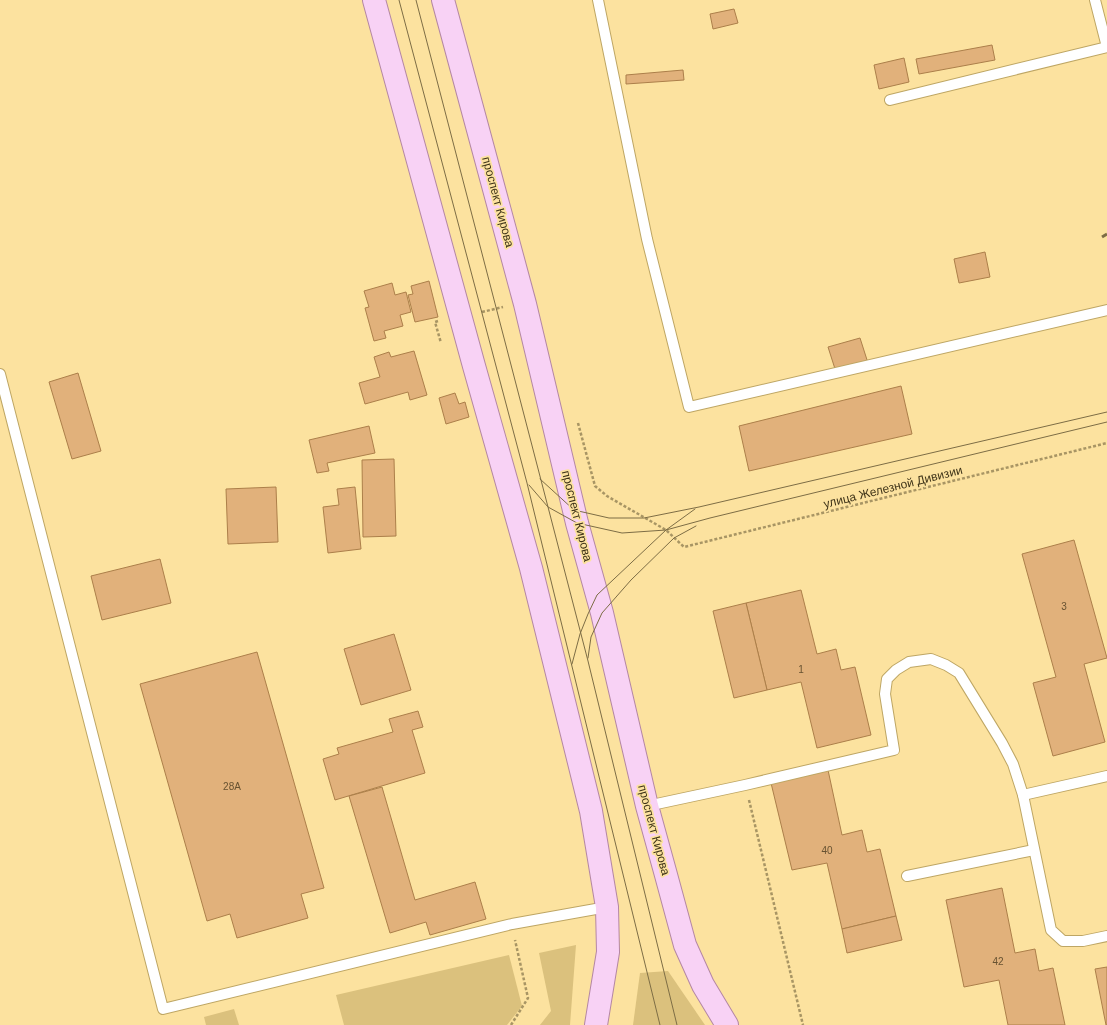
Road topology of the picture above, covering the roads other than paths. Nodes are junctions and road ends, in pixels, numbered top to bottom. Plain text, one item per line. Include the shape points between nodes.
1 (374, 0) edge
2 (443, 0) edge
3 (598, 0) edge
4 (1095, 0) edge
5 (1107, 47) edge
6 (890, 100) dead end
7 (1107, 310) edge
8 (0, 374) edge
9 (1107, 776) edge
10 (1023, 794) junction
11 (647, 806) junction
12 (1034, 850) junction
13 (908, 876) dead end
14 (607, 907) junction
15 (1107, 936) edge
16 (596, 1025) edge
17 (727, 1025) edge

1 - 14 main road via 531,568 591,811
2 - 11 main road, проспект Кирова via 525,304
3 - 7 lane via 647,239 689,408
4 - 5 lane
5 - 6 lane
8 - 14 lane via 163,1009 512,924
9 - 10 lane
10 - 11 lane via 1010,757 959,673 931,659 909,662 887,679 885,694 894,750
10 - 12 lane
11 - 17 main road, проспект Кирова via 685,945 703,985
12 - 13 lane
12 - 15 lane via 1051,930 1064,942
14 - 16 main road via 608,952

